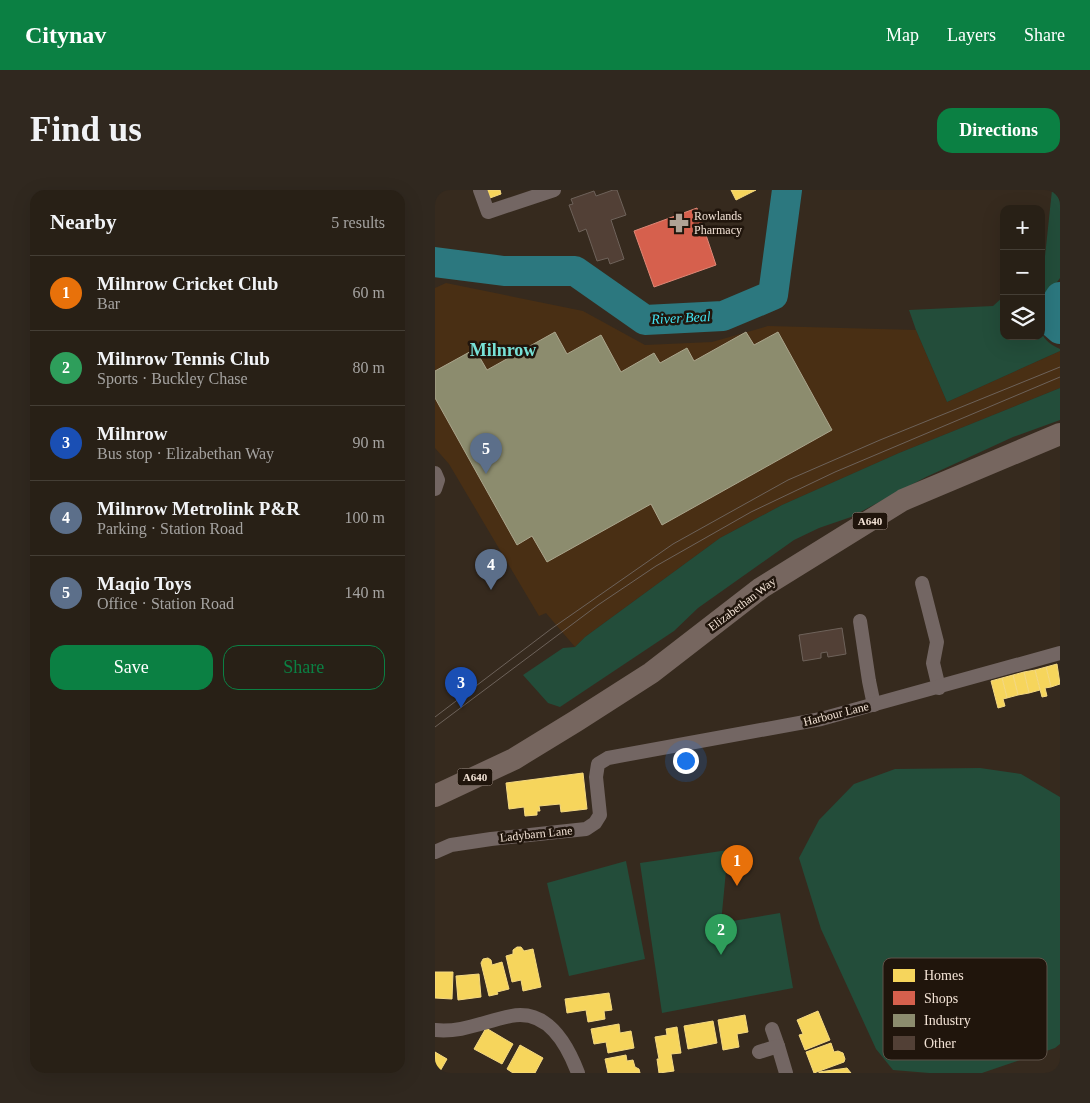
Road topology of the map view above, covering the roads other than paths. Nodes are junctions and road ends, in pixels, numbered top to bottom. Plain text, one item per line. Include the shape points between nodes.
1 (480, 190) edge
2 (554, 190) edge
3 (1060, 435) edge
4 (435, 473) edge
5 (435, 489) edge
6 (922, 583) dead end
7 (860, 620) dead end
8 (1060, 653) edge
9 (939, 688) junction
10 (874, 705) junction
11 (608, 758) joint
12 (435, 796) edge
13 (435, 852) edge
14 (772, 1029) dead end
15 (435, 1030) edge
16 (777, 1046) junction
17 (759, 1052) dead end
18 (578, 1073) edge
19 (786, 1073) edge

1 - 2 street via 488,212
3 - 12 main road, Elizabethan Way / A640 via 903,500 761,588 651,673 576,721 515,759
4 - 5 street via 438,480
6 - 9 street via 937,642 933,664
7 - 10 street
8 - 9 street, Harbour Lane
9 - 10 street, Harbour Lane
10 - 11 street, Harbour Lane via 821,719
11 - 13 street, Ladybarn Lane via 598,764 596,777 600,814 586,829 451,845
14 - 16 street
15 - 18 street via 470,1028 513,1016 532,1018 543,1022 563,1040
16 - 17 street
16 - 19 street

